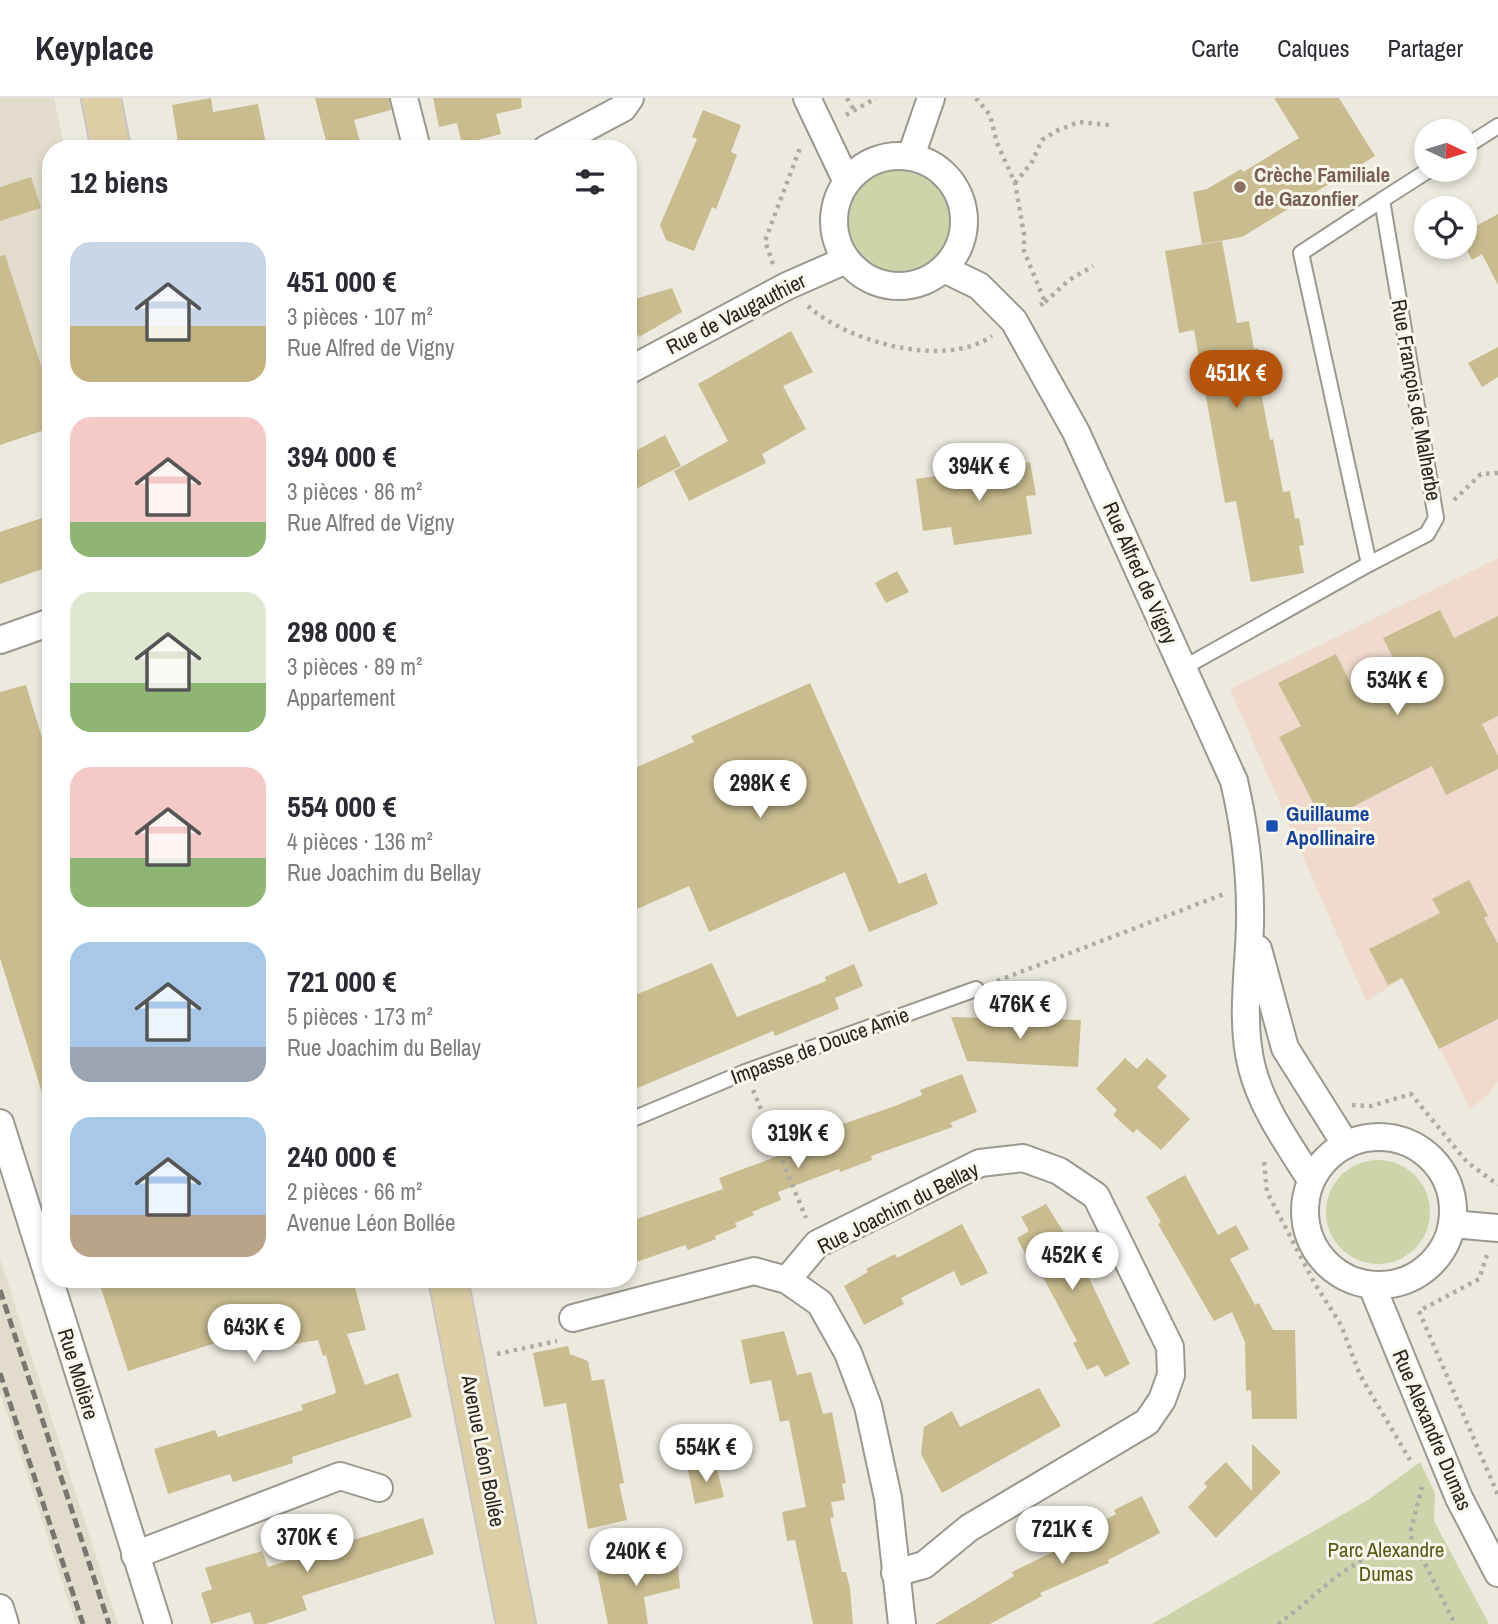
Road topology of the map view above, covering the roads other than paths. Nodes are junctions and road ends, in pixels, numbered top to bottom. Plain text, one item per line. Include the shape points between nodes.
1 (101, 98) edge
2 (404, 98) edge
3 (630, 98) edge
4 (807, 98) edge
5 (931, 98) edge
6 (1498, 126) edge
7 (1477, 139) edge
8 (109, 140) edge
9 (414, 140) edge
10 (563, 140) edge
11 (911, 156) junction
12 (1414, 180) edge
13 (848, 182) junction
14 (1382, 200) junction
15 (846, 260) junction
16 (944, 269) junction
17 (637, 366) edge
18 (1369, 564) junction
19 (42, 625) edge
20 (0, 639) edge
21 (1183, 668) junction
22 (1250, 921) junction
23 (976, 989) road end
24 (637, 1117) edge
25 (0, 1123) edge
26 (1346, 1144) junction
27 (1311, 1180) junction
28 (1452, 1224) junction
29 (1497, 1228) edge
30 (42, 1257) edge
31 (787, 1280) junction
32 (1372, 1286) junction
33 (52, 1288) edge
34 (450, 1288) edge
35 (573, 1318) road end
36 (379, 1488) dead end
37 (135, 1555) junction
38 (895, 1573) junction
39 (1498, 1573) edge
40 (0, 1608) edge
41 (5, 1624) edge
42 (158, 1624) edge
43 (516, 1624) edge
44 (902, 1624) edge

1 - 8 main road
2 - 9 street
3 - 10 street via 622,108
4 - 13 street
5 - 11 street
6 - 7 lane
11 - 13 street via 873,160 855,171
11 - 16 street via 934,165 951,180 962,202 961,242
12 - 14 lane
13 - 15 street via 838,196 833,218
14 - 18 lane, Rue François de Malherbe via 1436,518 1427,534
14 - 18 lane via 1301,253
15 - 16 street via 868,279 897,287 915,285
15 - 17 street, Rue de Vaugauthier
16 - 21 street, Rue Alfred de Vigny via 979,286 1014,321 1076,432
18 - 21 lane, Rue François de Malherbe
19 - 20 street
21 - 22 street, Rue Alfred de Vigny via 1234,781 1246,833
22 - 26 street, Rue Alfred de Vigny via 1285,1048
22 - 27 street, Rue Alfred de Vigny via 1246,1007 1252,1067 1273,1118
23 - 24 lane, Impasse de Douce Amie via 745,1072
25 - 30 street, Rue Molière
26 - 27 street via 1326,1159
26 - 28 street via 1393,1138 1417,1147 1443,1174 1452,1198
27 - 32 street via 1305,1213 1313,1246 1329,1266 1351,1281
28 - 29 street
28 - 32 street via 1441,1252 1423,1272 1399,1283
31 - 35 street via 754,1271
31 - 38 street via 820,1303 848,1353 867,1406 888,1497
31 - 38 street, Rue Joachim du Bellay via 817,1244 980,1163 1023,1158 1059,1171 1097,1196 1171,1347 1171,1375 1147,1422 969,1528 924,1565
32 - 39 street, Rue Alexandre Dumas via 1459,1497
33 - 37 street, Rue Molière
34 - 43 main road, Avenue Léon Bollée
36 - 37 street via 340,1476
37 - 42 street, Rue Molière
38 - 44 street
40 - 41 street

